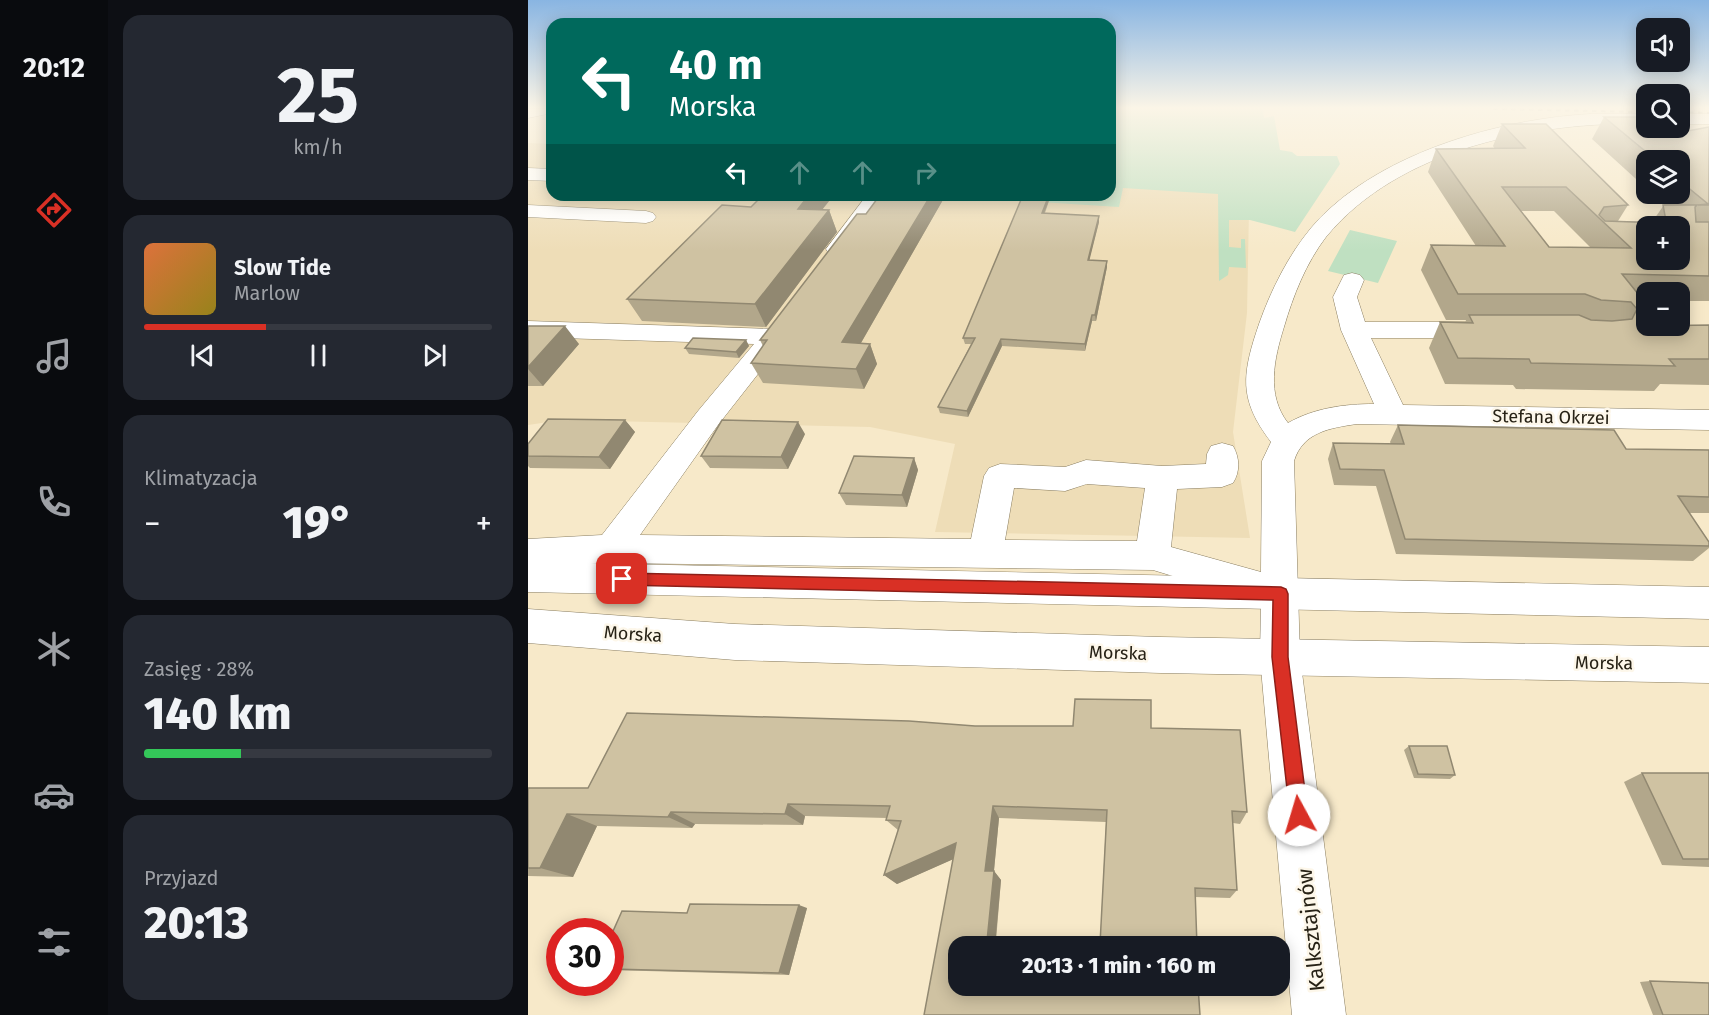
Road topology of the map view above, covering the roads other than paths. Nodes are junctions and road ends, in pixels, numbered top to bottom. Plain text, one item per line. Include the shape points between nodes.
1 (1434, 156) edge
2 (528, 174) edge
3 (546, 175) edge
4 (873, 201) edge
5 (528, 211) edge
6 (646, 217) dead end
7 (822, 271) edge
8 (1352, 280) dead end
9 (528, 329) edge
10 (1354, 330) junction
11 (1501, 330) edge
12 (1393, 414) junction
13 (1703, 428) edge
14 (1286, 441) junction
15 (1222, 454) dead end
16 (1162, 478) junction
17 (612, 549) junction
18 (528, 553) edge
19 (986, 555) junction
20 (1153, 556) junction
21 (528, 577) edge
22 (1281, 594) junction
23 (1709, 603) edge
24 (528, 626) edge
25 (1280, 657) junction
26 (1709, 665) edge
27 (1319, 1015) edge

1 - 14 main road via 1373,186 1335,215 1302,256 1266,337 1260,389 1262,403
2 - 3 main road
4 - 7 main road
5 - 6 main road
8 - 10 main road via 1345,297
9 - 17 main road via 780,328
10 - 11 main road
10 - 12 main road
12 - 13 main road, Stefana Okrzei
12 - 14 main road, Stefana Okrzei via 1330,418 1306,427
14 - 22 main road via 1278,460
15 - 16 main road via 1222,475
16 - 19 main road via 1086,472 1065,478 1000,476
16 - 20 main road
17 - 18 main road
17 - 19 main road
19 - 20 main road
20 - 22 main road
21 - 22 main road
22 - 23 main road
22 - 25 main road, Kalksztajnów
24 - 25 main road, Morska via 735,642
25 - 26 main road, Morska
25 - 27 main road, Kalksztajnów

